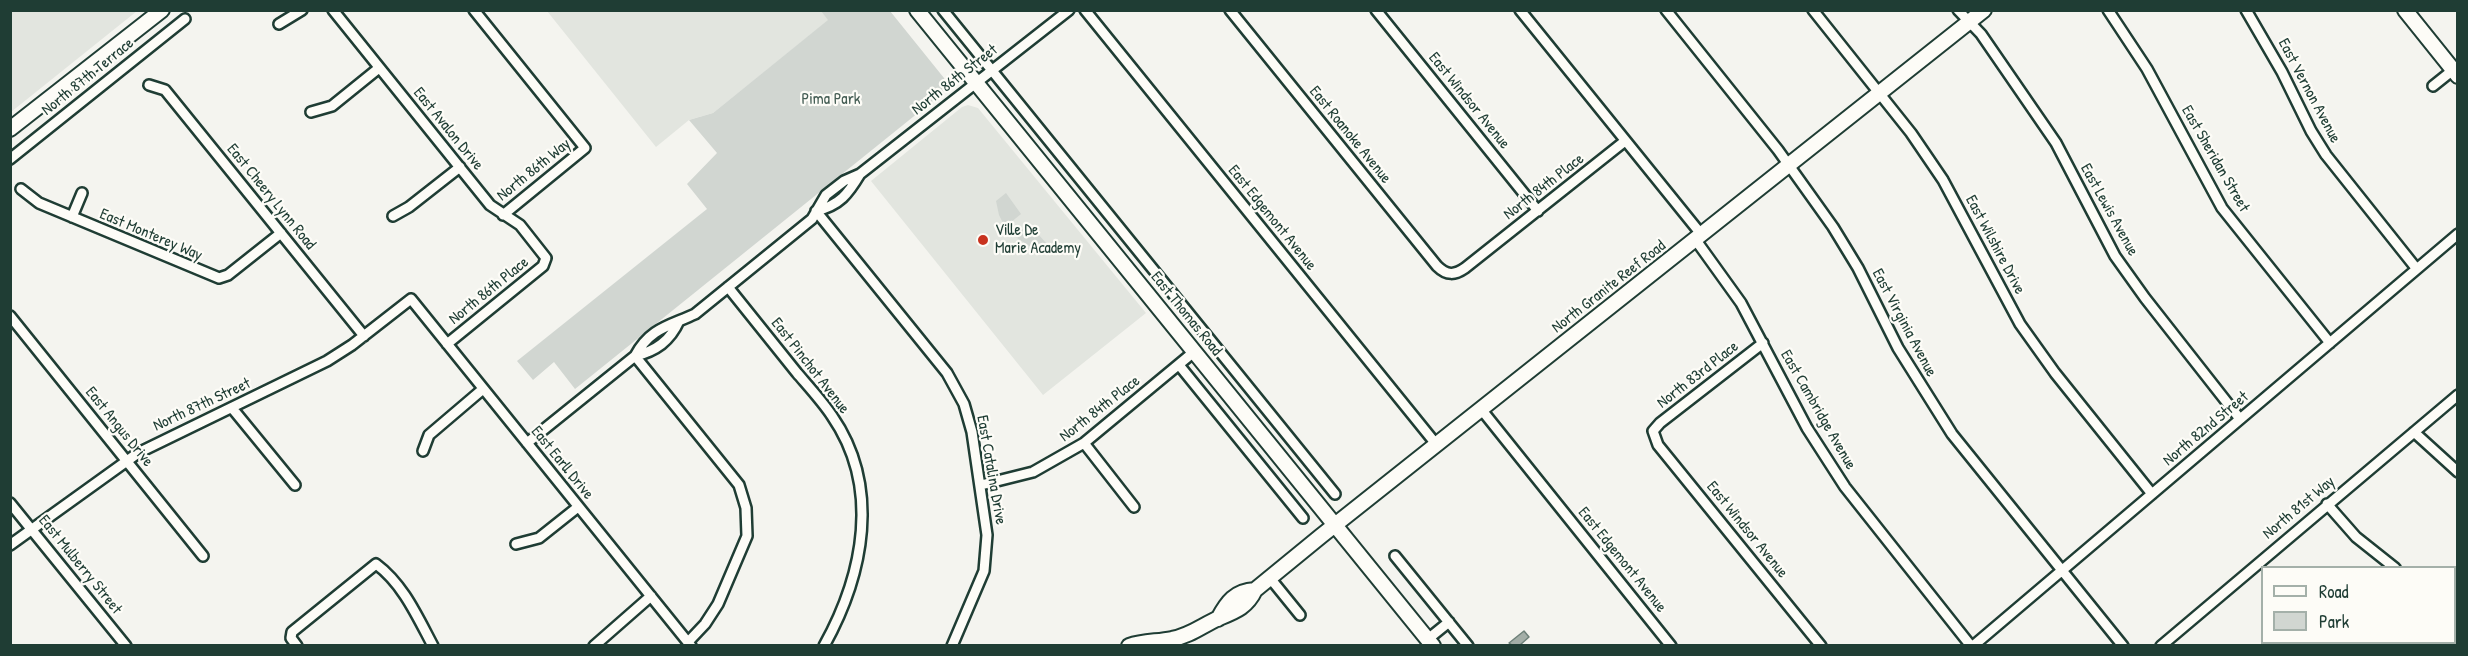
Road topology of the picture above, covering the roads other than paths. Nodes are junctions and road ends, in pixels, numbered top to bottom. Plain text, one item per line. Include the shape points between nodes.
1 (162, 10) edge
2 (302, 10) edge
3 (333, 10) edge
4 (474, 10) edge
5 (917, 10) edge
6 (943, 10) edge
7 (1069, 10) edge
8 (1085, 10) edge
9 (1230, 10) edge
10 (1376, 10) edge
11 (1520, 10) edge
12 (1666, 10) edge
13 (1813, 10) edge
14 (1958, 10) edge
15 (1984, 10) edge
16 (2108, 10) edge
17 (2246, 10) edge
18 (2404, 10) edge
19 (185, 19) dead end
20 (1969, 22) junction
21 (279, 24) dead end
22 (380, 68) junction
23 (991, 71) junction
24 (2455, 73) edge
25 (975, 83) junction
26 (149, 85) dead end
27 (2433, 86) dead end
28 (1880, 93) junction
29 (311, 112) dead end
30 (10, 129) edge
31 (1625, 141) junction
32 (10, 159) edge
33 (1789, 165) junction
34 (459, 167) junction
35 (21, 189) dead end
36 (82, 194) dead end
37 (816, 211) junction
38 (1538, 211) junction
39 (503, 215) junction
40 (393, 216) dead end
41 (72, 217) junction
42 (281, 233) junction
43 (2457, 234) edge
44 (1698, 237) junction
45 (546, 258) joint
46 (2416, 268) junction
47 (1450, 274) joint
48 (728, 287) junction
49 (411, 299) joint
50 (10, 316) edge
51 (364, 336) junction
52 (1763, 343) junction
53 (2330, 343) junction
54 (447, 344) junction
55 (1195, 351) junction
56 (635, 356) junction
57 (1179, 365) junction
58 (483, 389) junction
59 (2457, 395) edge
60 (232, 408) junction
61 (1481, 409) junction
62 (2240, 419) junction
63 (1653, 431) joint
64 (2414, 432) junction
65 (527, 443) junction
66 (1084, 443) junction
67 (1436, 444) junction
68 (423, 451) dead end
69 (126, 461) junction
70 (2457, 472) edge
71 (295, 485) dead end
72 (981, 485) junction
73 (1335, 494) dead end
74 (2152, 494) junction
75 (10, 503) edge
76 (2327, 504) junction
77 (578, 507) junction
78 (1134, 507) dead end
79 (1303, 518) dead end
80 (1335, 525) junction
81 (32, 529) junction
82 (516, 544) dead end
83 (10, 545) edge
84 (203, 556) dead end
85 (1395, 556) dead end
86 (2394, 566) edge
87 (2062, 571) junction
88 (1270, 578) junction
89 (651, 596) junction
90 (1300, 615) dead end
91 (1449, 622) junction
92 (1173, 642) edge
93 (1431, 642) edge
94 (690, 644) edge
95 (126, 645) edge
96 (297, 645) edge
97 (433, 645) edge
98 (594, 645) edge
99 (824, 645) edge
100 (952, 645) edge
101 (1129, 645) edge
102 (1468, 645) edge
103 (1671, 645) edge
104 (1821, 645) edge
105 (1972, 645) edge
106 (2123, 645) edge
107 (2161, 645) edge

1 - 30 street
2 - 21 street
3 - 22 street, East Avalon Drive
4 - 39 street, North 86th Way via 585,148
5 - 25 street, East Thomas Road
6 - 23 street, East Thomas Road
7 - 23 street, North 86th Street
8 - 67 street, East Edgemont Avenue
9 - 47 street, East Roanoke Avenue via 1440,270
10 - 38 street, East Windsor Avenue
11 - 31 street, East Cambridge Avenue
12 - 33 street, East Virginia Avenue
13 - 28 street, East Wilshire Drive
14 - 20 street, East Lewis Avenue
15 - 20 street, North Granite Reef Road
16 - 53 street, East Sheridan Street via 2147,69 2222,208
17 - 46 street, East Vernon Avenue via 2316,139
18 - 24 street
19 - 32 street, North 87th Terrace
20 - 28 street, North Granite Reef Road
20 - 62 street, East Lewis Avenue via 2020,87 2056,143 2115,256
22 - 29 street via 332,106
22 - 34 street, East Avalon Drive
23 - 25 street, North 86th Street
23 - 73 street, East Thomas Road
24 - 27 street
25 - 37 street, North 86th Street via 860,174 826,195
25 - 55 street, East Thomas Road
26 - 42 street, East Cheery Lynn Road via 165,90
28 - 33 street, North Granite Reef Road
28 - 74 street, East Wilshire Drive via 1943,180 2020,324
31 - 38 street, North 84th Place
31 - 44 street, East Cambridge Avenue
33 - 44 street, North Granite Reef Road
33 - 87 street, East Virginia Avenue via 1858,268 1923,392
34 - 39 street, East Avalon Drive
34 - 40 street
35 - 41 street, East Monterey Way via 39,203
36 - 41 street, East Monterey Way
37 - 48 street, North 86th Street via 812,219
37 - 72 street, East Catalina Drive via 947,373 964,404
38 - 47 street, North 84th Place via 1466,268
39 - 45 street, East Avalon Drive via 520,225
41 - 42 street, East Monterey Way via 219,278
42 - 51 street, East Cheery Lynn Road
43 - 46 street, North 82nd Street
44 - 52 street, East Cambridge Avenue
44 - 61 street, North Granite Reef Road
45 - 54 street, North 86th Place via 543,266
46 - 53 street, North 82nd Street
48 - 56 street, North 86th Street via 695,314 679,321 673,335 651,352
48 - 99 street, East Pinchot Avenue via 832,415 852,453 863,506 861,546 856,574
49 - 51 street, North 87th Street
49 - 54 street, East Earll Drive
50 - 69 street, East Angus Drive
51 - 60 street, North 87th Street via 327,361
52 - 63 street, North 83rd Place
52 - 105 street, East Cambridge Avenue via 1807,428 1845,487
53 - 62 street, North 82nd Street
54 - 58 street, East Earll Drive
55 - 57 street, North 84th Place
55 - 80 street, East Thomas Road
56 - 65 street, North 86th Street
56 - 94 street via 739,485 746,508 747,536 743,546 718,604
57 - 66 street, North 84th Place
57 - 79 street
58 - 65 street, East Earll Drive
58 - 68 street via 429,435
59 - 64 street, North 81st Way
60 - 69 street, North 87th Street
60 - 71 street
61 - 67 street, North Granite Reef Road
61 - 103 street, East Edgemont Avenue
62 - 74 street, North 82nd Street
63 - 104 street, East Windsor Avenue via 1658,445
64 - 70 street
64 - 76 street, North 81st Way
65 - 77 street, East Earll Drive
66 - 72 street, North 84th Place via 1033,472
66 - 78 street
67 - 80 street, North Granite Reef Road
69 - 81 street, North 87th Street
69 - 84 street, East Angus Drive
72 - 100 street, East Catalina Drive via 987,535 984,571
74 - 87 street, North 82nd Street
75 - 81 street, East Mulberry Street
76 - 86 street via 2356,537
76 - 107 street, North 81st Way
77 - 82 street via 539,538
77 - 89 street, East Earll Drive
80 - 88 street, North Granite Reef Road
80 - 93 street, East Thomas Road
81 - 83 street, North 87th Street
81 - 95 street, East Mulberry Street
85 - 91 street
87 - 105 street, North 82nd Street
87 - 106 street, East Virginia Avenue
88 - 90 street
88 - 92 street, North Granite Reef Road via 1234,613
89 - 94 street, East Earll Drive
89 - 98 street
91 - 93 street, East Thomas Road
91 - 102 street
92 - 101 street, North Granite Reef Road
96 - 97 street via 291,638 292,632 376,564 412,605

